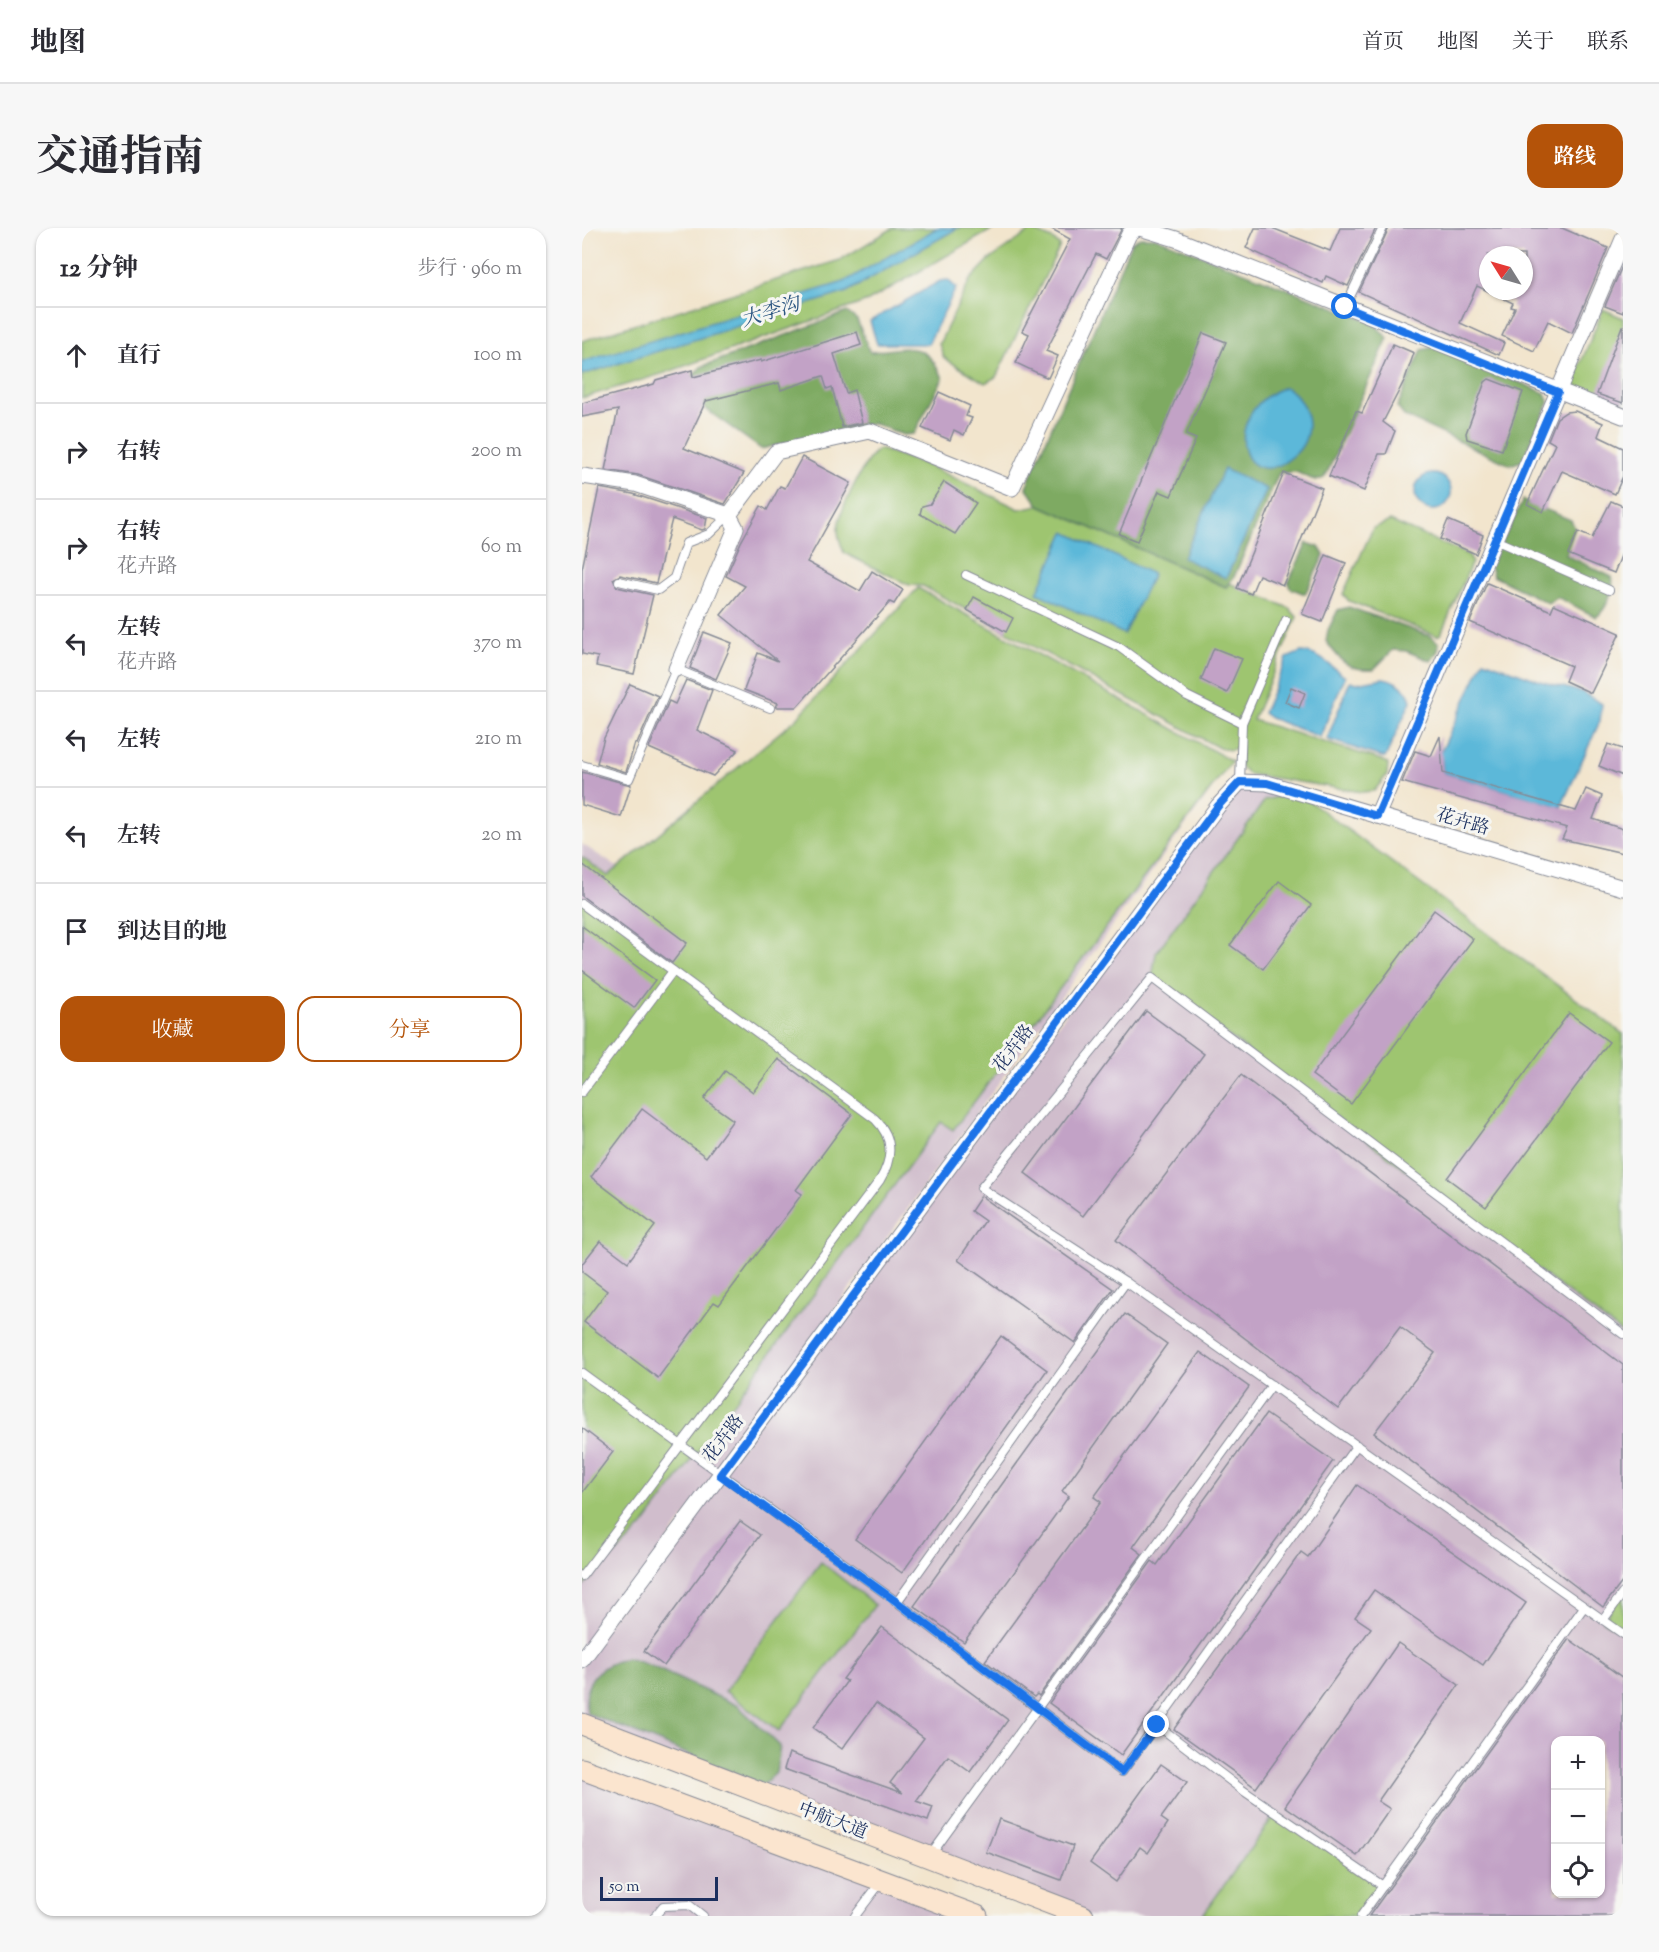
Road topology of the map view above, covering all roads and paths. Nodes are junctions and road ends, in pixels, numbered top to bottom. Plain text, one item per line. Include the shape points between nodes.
1 (1139, 228) edge
2 (1383, 228) edge
3 (1179, 233) edge
4 (1623, 239) edge
5 (1345, 307) junction
6 (1558, 392) junction
7 (1623, 416) edge
8 (582, 478) edge
9 (729, 515) junction
10 (1495, 540) junction
11 (966, 575) dead end
12 (619, 581) dead end
13 (1609, 590) dead end
14 (1286, 620) dead end
15 (676, 669) junction
16 (770, 708) dead end
17 (1242, 723) junction
18 (582, 765) edge
19 (1240, 782) junction
20 (1377, 816) junction
21 (1623, 888) edge
22 (582, 904) edge
23 (673, 971) junction
24 (582, 1092) edge
25 (1126, 1282) junction
26 (1623, 1334) edge
27 (583, 1374) edge
28 (1272, 1385) junction
29 (680, 1445) junction
30 (1357, 1445) junction
31 (720, 1475) junction
32 (582, 1576) edge
33 (1623, 1593) edge
34 (897, 1602) junction
35 (1584, 1607) junction
36 (1603, 1620) junction
37 (1623, 1634) edge
38 (582, 1660) edge
39 (1039, 1709) junction
40 (582, 1724) edge
41 (1157, 1725) junction
42 (582, 1769) edge
43 (929, 1857) junction
44 (881, 1881) junction
45 (1383, 1886) junction
46 (655, 1916) edge
47 (703, 1916) edge
48 (855, 1916) edge
49 (977, 1916) edge
50 (1083, 1916) edge
51 (1361, 1916) edge

1 - 3 street
1 - 9 street via 1129,234 1012,489 870,431 776,452
2 - 5 lane
3 - 5 street
4 - 6 street
5 - 6 street
6 - 7 street
6 - 10 street
8 - 9 street via 635,484
9 - 12 lane via 709,534 686,543 674,578 658,590
9 - 15 street via 736,528
10 - 13 lane
10 - 20 street
11 - 17 lane via 1119,647 1188,696
14 - 17 lane
15 - 16 lane
15 - 18 lane via 629,778
17 - 19 lane
19 - 20 street, 花卉路 via 1267,783
19 - 31 street, 花卉路 via 1218,806
20 - 21 street, 花卉路
22 - 23 lane
23 - 24 lane
23 - 29 lane via 875,1119 885,1129 891,1152 880,1180
25 - 26 lane via 981,1188 1152,978
25 - 28 lane
25 - 34 lane
27 - 29 lane
28 - 30 lane
28 - 39 lane
29 - 31 lane
29 - 32 lane
30 - 35 lane
30 - 41 lane
31 - 34 lane
31 - 38 street, 花卉路
33 - 36 lane
34 - 39 lane
35 - 36 lane
35 - 45 lane
36 - 37 lane
39 - 41 lane via 1122,1772
39 - 43 lane
40 - 43 main road, 中航大道
41 - 45 lane via 1240,1789
42 - 44 main road
43 - 50 main road, 中航大道
44 - 48 lane
44 - 49 main road
45 - 51 lane
46 - 47 lane via 663,1906 688,1905

